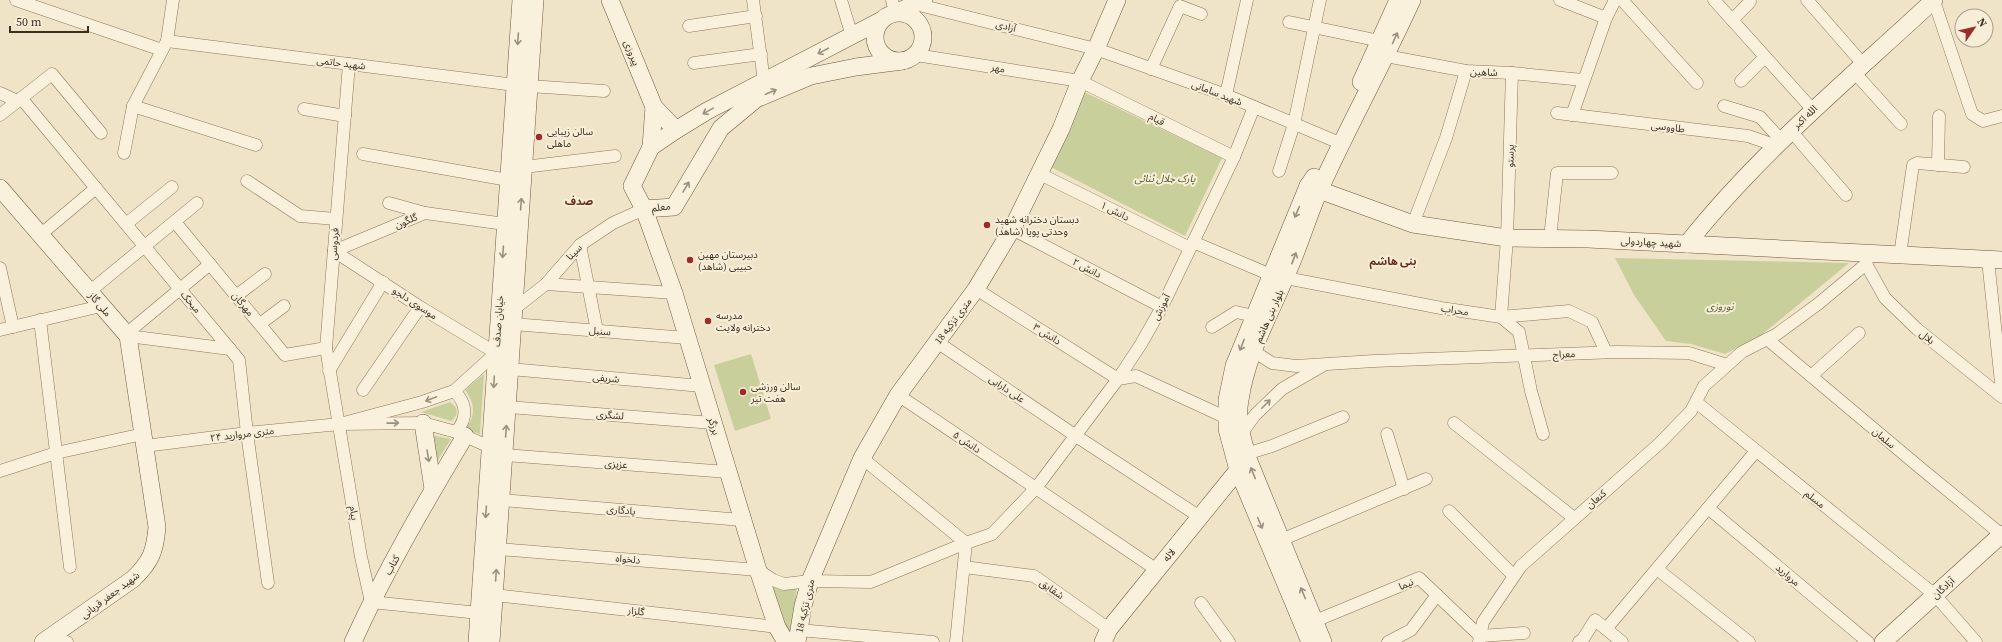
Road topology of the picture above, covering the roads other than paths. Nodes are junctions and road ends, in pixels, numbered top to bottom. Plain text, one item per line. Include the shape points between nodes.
1 (16, 0) edge
2 (173, 0) edge
3 (521, 0) edge
4 (535, 0) edge
5 (610, 0) edge
6 (753, 0) edge
7 (841, 0) edge
8 (1116, 0) edge
9 (1247, 0) edge
10 (1320, 0) edge
11 (1398, 0) edge
12 (1412, 0) edge
13 (1560, 0) edge
14 (1615, 0) edge
15 (1622, 0) edge
16 (1714, 0) edge
17 (1807, 0) edge
18 (1934, 0) edge
19 (919, 2) edge
20 (1750, 2) dead end
21 (890, 11) edge
22 (1201, 14) dead end
23 (756, 16) junction
24 (1606, 18) junction
25 (1732, 20) junction
26 (1289, 22) dead end
27 (689, 26) dead end
28 (1314, 27) junction
29 (852, 36) junction
30 (1380, 41) junction
31 (164, 46) junction
32 (1096, 49) junction
33 (760, 54) junction
34 (1386, 56) junction
35 (1765, 57) junction
36 (909, 58) junction
37 (694, 63) dead end
38 (349, 64) junction
39 (1858, 68) junction
40 (1151, 69) junction
41 (1466, 71) junction
42 (1512, 73) junction
43 (1583, 80) junction
44 (1080, 81) junction
45 (1741, 81) dead end
46 (764, 82) junction
47 (1697, 84) dead end
48 (522, 85) junction
49 (604, 91) dead end
50 (0, 93) edge
51 (1226, 95) junction
52 (19, 100) junction
53 (133, 106) junction
54 (654, 106) junction
55 (1724, 106) dead end
56 (1254, 107) junction
57 (304, 109) dead end
58 (1813, 110) junction
59 (1557, 113) dead end
60 (0, 115) edge
61 (1572, 115) junction
62 (345, 116) junction
63 (1939, 116) dead end
64 (2002, 116) edge
65 (1294, 124) junction
66 (1900, 124) dead end
67 (676, 130) junction
68 (101, 133) dead end
69 (1784, 140) junction
70 (1335, 141) junction
71 (256, 145) dead end
72 (651, 147) junction
73 (124, 153) dead end
74 (363, 154) dead end
75 (615, 156) dead end
76 (1234, 157) junction
77 (1938, 165) junction
78 (1964, 166) dead end
79 (524, 167) junction
80 (1279, 171) dead end
81 (1612, 173) dead end
82 (1040, 174) junction
83 (508, 180) junction
84 (247, 181) dead end
85 (172, 187) dead end
86 (0, 188) edge
87 (96, 188) junction
88 (1314, 189) junction
89 (1846, 195) dead end
90 (197, 203) dead end
91 (389, 203) dead end
92 (644, 209) junction
93 (425, 213) junction
94 (336, 219) junction
95 (174, 222) junction
96 (126, 224) junction
97 (505, 224) junction
98 (1413, 224) junction
99 (1012, 229) junction
100 (40, 235) junction
101 (1507, 238) junction
102 (1550, 238) junction
103 (1687, 244) junction
104 (580, 245) junction
105 (1191, 245) junction
106 (145, 246) junction
107 (334, 251) junction
108 (1900, 255) junction
109 (1868, 259) junction
110 (1995, 260) edge
111 (210, 264) junction
112 (0, 268) edge
113 (265, 274) dead end
114 (1278, 277) junction
115 (383, 282) junction
116 (546, 284) junction
117 (587, 287) junction
118 (180, 289) junction
119 (976, 289) junction
120 (89, 292) junction
121 (674, 294) junction
122 (236, 296) junction
123 (101, 306) junction
124 (284, 306) dead end
125 (1162, 307) junction
126 (420, 308) junction
127 (1254, 316) junction
128 (514, 317) junction
129 (1501, 317) junction
130 (40, 320) junction
131 (260, 324) junction
132 (13, 327) junction
133 (1212, 327) dead end
134 (0, 330) edge
135 (597, 331) junction
136 (1859, 333) dead end
137 (127, 335) junction
138 (687, 338) junction
139 (1767, 339) junction
140 (937, 342) junction
141 (326, 348) junction
142 (230, 349) junction
143 (1253, 351) junction
144 (1606, 352) junction
145 (496, 353) junction
146 (1524, 355) junction
147 (1324, 364) junction
148 (1727, 365) junction
149 (510, 369) junction
150 (329, 371) junction
151 (1811, 376) junction
152 (1118, 379) junction
153 (702, 386) junction
154 (363, 390) dead end
155 (454, 391) junction
156 (2002, 392) edge
157 (898, 395) junction
158 (2002, 397) edge
159 (1696, 402) junction
160 (507, 407) junction
161 (1343, 417) dead end
162 (1227, 418) junction
163 (423, 423) junction
164 (713, 423) junction
165 (1454, 423) dead end
166 (340, 424) junction
167 (247, 433) junction
168 (461, 434) junction
169 (1241, 434) junction
170 (1387, 434) dead end
171 (1543, 434) dead end
172 (1076, 436) junction
173 (144, 440) junction
174 (497, 451) junction
175 (1756, 451) junction
176 (56, 453) junction
177 (1246, 454) junction
178 (862, 458) junction
179 (1238, 470) junction
180 (0, 471) edge
181 (728, 472) junction
182 (1426, 480) dead end
183 (1036, 488) junction
184 (433, 489) junction
185 (1404, 489) junction
186 (501, 500) junction
187 (1708, 508) junction
188 (1449, 511) dead end
189 (1200, 517) junction
190 (1574, 518) junction
191 (742, 520) junction
192 (2002, 534) edge
193 (1281, 540) junction
194 (966, 543) junction
195 (498, 549) junction
196 (70, 567) dead end
197 (964, 567) junction
198 (1657, 569) junction
199 (758, 570) junction
200 (1157, 570) junction
201 (1514, 576) junction
202 (810, 580) junction
203 (268, 583) dead end
204 (495, 595) junction
205 (1437, 595) junction
206 (1935, 595) junction
207 (371, 602) junction
208 (1201, 603) dead end
209 (479, 613) junction
210 (1315, 621) junction
211 (777, 627) junction
212 (1606, 629) junction
213 (1524, 633) dead end
214 (798, 636) edge
215 (1106, 636) edge
216 (1479, 639) edge
217 (47, 641) edge
218 (67, 642) edge
219 (353, 642) edge
220 (477, 642) edge
221 (491, 642) edge
222 (495, 642) edge
223 (786, 642) edge
224 (933, 642) edge
225 (956, 642) edge
226 (1228, 642) edge
227 (1310, 642) edge
228 (1323, 642) edge
229 (1388, 642) edge
230 (1579, 642) edge
231 (1622, 642) edge
232 (1749, 642) edge
233 (1868, 642) edge
234 (1883, 642) edge
235 (1976, 642) edge

1 - 31 street, شهید حاتمی
2 - 31 street
3 -> 48 street, خیابان صدف
4 - 48 street, خیابان صدف
5 - 54 street, پیروزی
6 - 23 street
7 - 29 street
8 - 32 street, 18 متری تزکیه
9 - 51 street
10 - 28 street
11 - 30 street, بلوار بنی هاشم
34 -> 12 street, بلوار بنی هاشم
13 - 24 street
14 - 24 street
15 - 47 street
16 - 25 street
17 - 39 street
18 - 39 street, الله اکبر
18 - 64 street via 1972,114 1983,121
19 - 21 street
19 - 32 street, آزادی
20 - 25 street
21 - 29 street, معلم
21 - 36 street via 910,16 921,27 923,42
21 - 36 street via 875,33 877,48 887,59
22 - 40 street via 1180,6
23 - 27 street
23 - 33 street
24 - 43 street
25 - 35 street
26 - 28 street
28 - 30 street
28 - 65 street
29 -> 46 street, معلم
30 - 70 street, بلوار بنی هاشم
31 - 38 street, شهید حاتمی
31 - 53 street
32 - 40 street, شهید سامانی
32 - 44 street, 18 متری تزکیه
33 - 37 street
33 - 46 street
34 - 41 street, شاهین
34 - 88 street, بلوار بنی هاشم
35 - 45 street
35 - 58 street
36 - 44 street, مهر
92 -> 36 street, معلم via 674,207 721,128 756,99 811,76
38 - 48 street, شهید حاتمی
38 - 62 street, فردوسی
39 - 58 street, الله اکبر
39 - 66 street
40 - 51 street, شهید سامانی
41 - 42 street, شاهین
41 - 98 street via 1446,138
42 - 43 street, شاهین
42 - 101 street, پرستو
43 - 61 street
44 - 76 street, قیام
44 - 82 street, 18 متری تزکیه
46 -> 67 street, معلم
48 - 49 street, شهید حاتمی
48 - 79 street, خیابان صدف
48 - 83 street, خیابان صدف
50 - 52 street
51 - 56 street, شهید سامانی
52 - 60 street
52 - 68 street via 52,74
52 - 87 street, میخک
53 - 71 street
53 - 73 street
54 - 67 street
54 - 72 street
55 - 69 street via 1760,117
56 - 65 street, شهید سامانی
56 - 76 street, آموزش
57 - 62 street
58 - 69 street, الله اکبر
59 - 61 street, طاووسی
61 - 69 street, طاووسی
62 - 94 street, فردوسی
63 - 77 street
65 - 70 street, شهید سامانی
65 - 80 street
67 - 72 street, معلم
69 - 89 street
69 - 103 street, الله اکبر via 1718,205
70 - 88 street, بلوار بنی هاشم
72 - 92 street, معلم via 632,186
74 - 83 street
75 - 79 street
76 - 105 street, آموزش
77 - 78 street
77 - 108 street via 1917,163 1911,168
128 -> 79 street, خیابان صدف
81 - 102 street via 1557,173
82 - 99 street, 18 متری تزکیه
82 - 105 street, دانش ۱
83 - 97 street, خیابان صدف
84 - 94 street via 300,216
85 - 96 street
86 - 100 street, ملی گاز
87 - 96 street, میخک
87 - 100 street
88 - 98 street, شهید چهاردولی
88 - 114 street, بلوار بنی هاشم
90 - 95 street
91 - 93 street
92 - 104 street, سینا via 613,223
92 - 121 street, برزگر
93 - 97 street, گلگون
93 - 107 street, گلگون
94 - 107 street, فردوسی
95 - 106 street
95 - 111 street, مهرگان
96 - 106 street, میخک
97 -> 145 street, خیابان صدف
98 - 101 street, شهید چهاردولی
99 - 119 street, 18 متری تزکیه
99 - 125 street, دانش ۲
100 - 120 street, ملی گاز
101 - 102 street, شهید چهاردولی
101 - 129 street, پرستو
102 - 103 street, شهید چهاردولی
103 - 109 street, شهید چهاردولی
104 - 116 street, سینا
104 - 117 street
105 - 114 street, دانش ۱
105 - 125 street, آموزش
106 - 118 street, میخک
106 - 120 street
107 - 115 street, موسوی دلجو
107 - 141 street, فردوسی
108 - 109 street, شهید چهاردولی
108 - 110 street, شهید چهاردولی
109 - 139 street via 1818,304
109 - 158 street, بلال via 1884,298 1917,329
110 - 156 street
111 - 118 street
111 - 122 street, مهرگان
112 - 132 street
113 - 122 street
114 - 127 street, بلوار بنی هاشم
114 - 129 street, محراب
114 - 143 street, بلوار بنی هاشم
115 - 126 street, موسوی دلجو
115 - 150 street
116 - 117 street
116 - 128 street, سینا
117 - 121 street
117 - 135 street
118 - 137 street
118 - 142 street, میخک
119 - 140 street, 18 متری تزکیه
119 - 152 street, دانش ۳
120 - 123 street, ملی گاز
121 - 138 street, برزگر
122 - 131 street, مهرگان
123 - 130 street
123 - 137 street, ملی گاز
124 - 131 street
125 - 152 street, آموزش
126 - 145 street, موسوی دلجو
126 - 154 street
127 - 133 street via 1236,312
127 -> 162 street, بلوار بنی هاشم via 1234,366 1227,400
128 - 135 street, سنبل
128 - 149 street, خیابان صدف
129 - 144 street, محراب via 1569,311 1592,322
129 - 146 street via 1519,332
130 - 132 street
130 - 176 street
131 - 141 street, مهرگان via 285,355
132 - 134 street
135 - 138 street, سنبل
136 - 151 street
137 - 142 street
137 - 173 street
138 - 153 street, برزگر
139 - 148 street via 1742,352
139 - 151 street, سلمان
140 - 157 street, 18 متری تزکیه
140 - 172 street, علی دارابی
141 - 150 street, فردوسی
142 - 167 street, میخک via 239,360
143 - 147 street via 1272,363 1296,366
143 - 169 street, بلوار بنی هاشم via 1239,401
144 - 146 street, معراج
144 - 148 street, معراج via 1689,353
145 - 155 street, ۲۴ متری مروارید
145 -> 174 street, خیابان صدف
146 - 147 street, معراج
146 - 171 street
169 -> 147 street, معراج via 1259,411 1282,389
148 - 159 street, کنعان via 1704,386
149 - 153 street, شریفی
149 - 160 street, خیابان صدف
150 - 166 street, فردوسی
151 - 192 street, سلمان
152 - 162 street via 1136,376
152 - 172 street, آموزش
153 - 164 street, برزگر
155 -> 166 street, ۲۴ متری مروارید
155 - 168 street via 463,403 465,411
157 - 178 street, 18 متری تزکیه
157 - 183 street, دانش ۵
159 - 175 street, مسلم
159 - 190 street, کنعان via 1691,411 1660,443
160 - 164 street, لشگری
174 -> 160 street, خیابان صدف
161 - 177 street
162 - 179 street, بلوار بنی هاشم via 1227,429
166 -> 163 street, ۲۴ متری مروارید
163 - 168 street, ۲۴ متری مروارید
163 -> 184 street
164 - 181 street, برزگر
165 - 190 street
166 - 167 street, ۲۴ متری مروارید
166 - 207 street, پیام via 361,557
167 - 173 street, ۲۴ متری مروارید
167 - 203 street, میخک
168 - 174 street, ۲۴ متری مروارید
168 - 184 street, کتاب
169 - 177 street, بلوار بنی هاشم
170 - 185 street
172 - 183 street, آموزش
172 - 189 street, علی دارابی
173 - 176 street
173 - 217 street, شهید جعفر قربانی via 157,527 155,547 146,567
174 - 181 street, عزیزی
174 - 186 street, خیابان صدف
174 -> 209 street, خیابان صدف
175 - 187 street
175 - 206 street, مسلم
176 - 180 street
176 - 196 street
193 -> 177 street, بلوار بنی هاشم
178 - 194 street
178 - 202 street, 18 متری تزکیه
179 - 189 street, لاله
179 -> 227 street, بلوار بنی هاشم
181 - 191 street, برزگر
182 - 185 street
183 - 194 street, آموزش via 992,534
183 - 200 street, دانش ۵
184 - 207 street, کتاب
185 - 193 street
186 - 191 street, یادگاری
186 - 195 street, خیابان صدف
187 - 198 street
187 - 233 street, مروارید
188 - 201 street
189 - 200 street, لاله
190 - 201 street, کنعان via 1521,566
191 - 199 street, برزگر
192 - 206 street, آزادگان
210 -> 193 street, بلوار بنی هاشم
194 - 197 street
194 - 202 street, آموزش via 871,582
195 - 199 street, دلخواه
204 -> 195 street, خیابان صدف
197 - 215 street, شقایق via 1034,576
197 - 225 street
198 - 212 street
198 - 232 street
199 - 202 street, آموزش via 784,584
199 - 211 street, برزگر
200 - 215 street, لاله
201 - 216 street, کنعان via 1483,622
202 - 214 street, 18 متری تزکیه
204 - 211 street, گلزار
204 - 221 street, خیابان صدف
205 - 210 street, نیما via 1419,578
205 - 216 street, نیما
205 - 229 street via 1411,630
206 - 234 street, آزادگان
206 - 235 street, مسلم
207 - 209 street
207 - 219 street, کتاب
208 - 226 street
209 - 220 street, خیابان صدف
210 - 228 street, بلوار بنی هاشم
211 - 223 street, برزگر
212 - 230 street via 1595,620 1583,640
212 - 231 street
213 - 216 street
214 - 224 street
217 - 218 street
221 - 222 street

